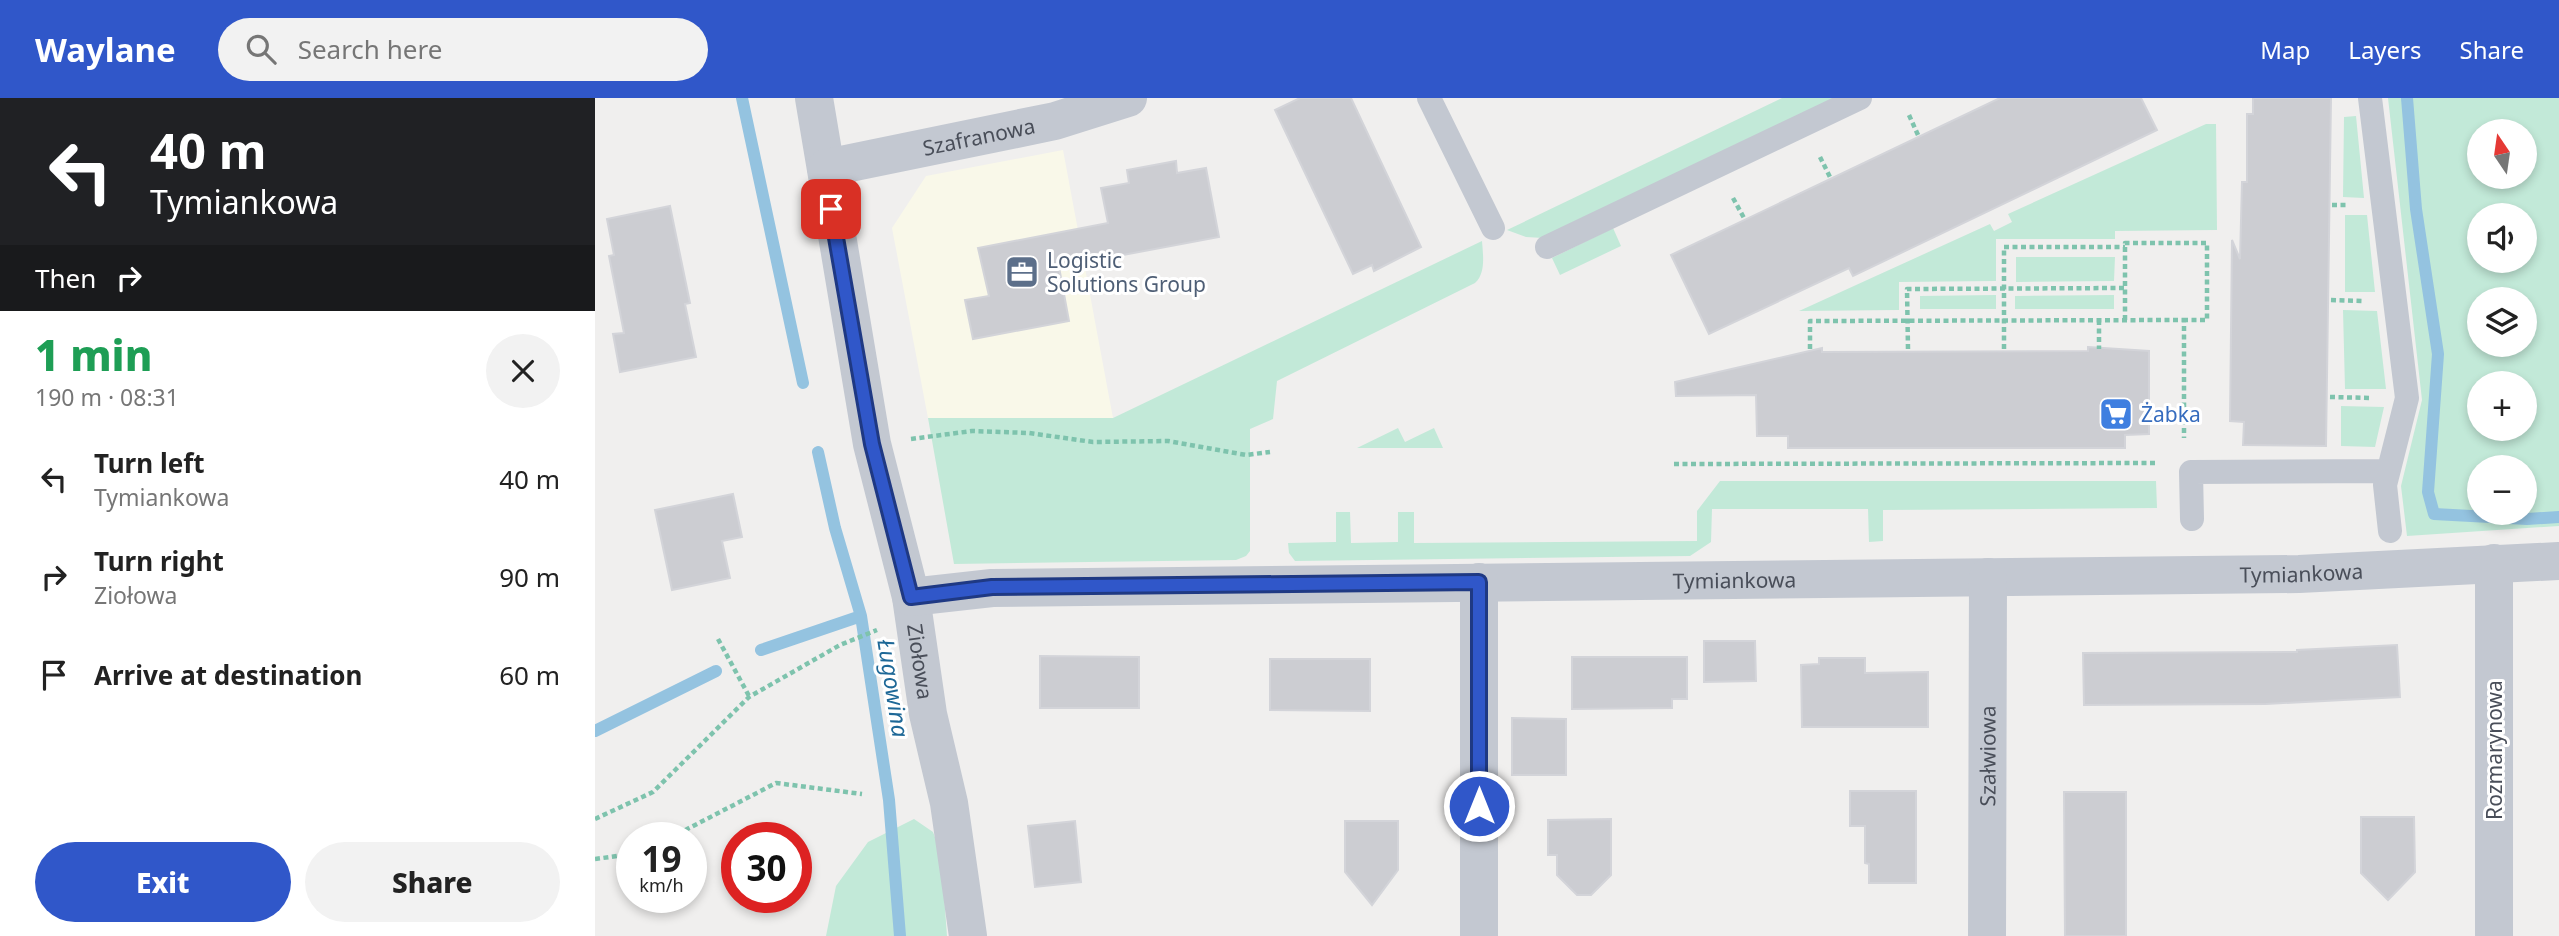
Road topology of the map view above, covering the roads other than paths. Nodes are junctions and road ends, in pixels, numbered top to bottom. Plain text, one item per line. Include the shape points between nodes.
1 (814, 98) edge
2 (1128, 98) edge
3 (1429, 98) edge
4 (1860, 98) edge
5 (2370, 98) edge
6 (826, 168) junction
7 (1493, 228) dead end
8 (1547, 247) dead end
9 (2388, 471) junction
10 (2192, 519) dead end
11 (2390, 531) dead end
12 (2559, 561) edge
13 (2494, 563) junction
14 (1988, 577) junction
15 (1479, 582) junction
16 (911, 597) junction
17 (968, 936) edge
18 (1479, 936) edge
19 (1987, 936) edge
20 (2494, 936) edge

1 - 6 street, Ziołowa
2 - 6 street, Szafranowa via 1055,121
3 - 7 lane
4 - 8 lane
5 - 9 lane via 2407,398
6 - 16 street, Ziołowa via 872,444
9 - 10 lane via 2191,472
9 - 11 lane
12 - 13 street, Tymiankowa
13 - 14 street, Tymiankowa via 2299,574
13 - 20 street, Rozmarynowa
14 - 15 street, Tymiankowa
14 - 19 street, Szałwiowa
15 - 16 street, Tymiankowa via 992,587
15 - 18 street
16 - 17 street, Ziołowa

